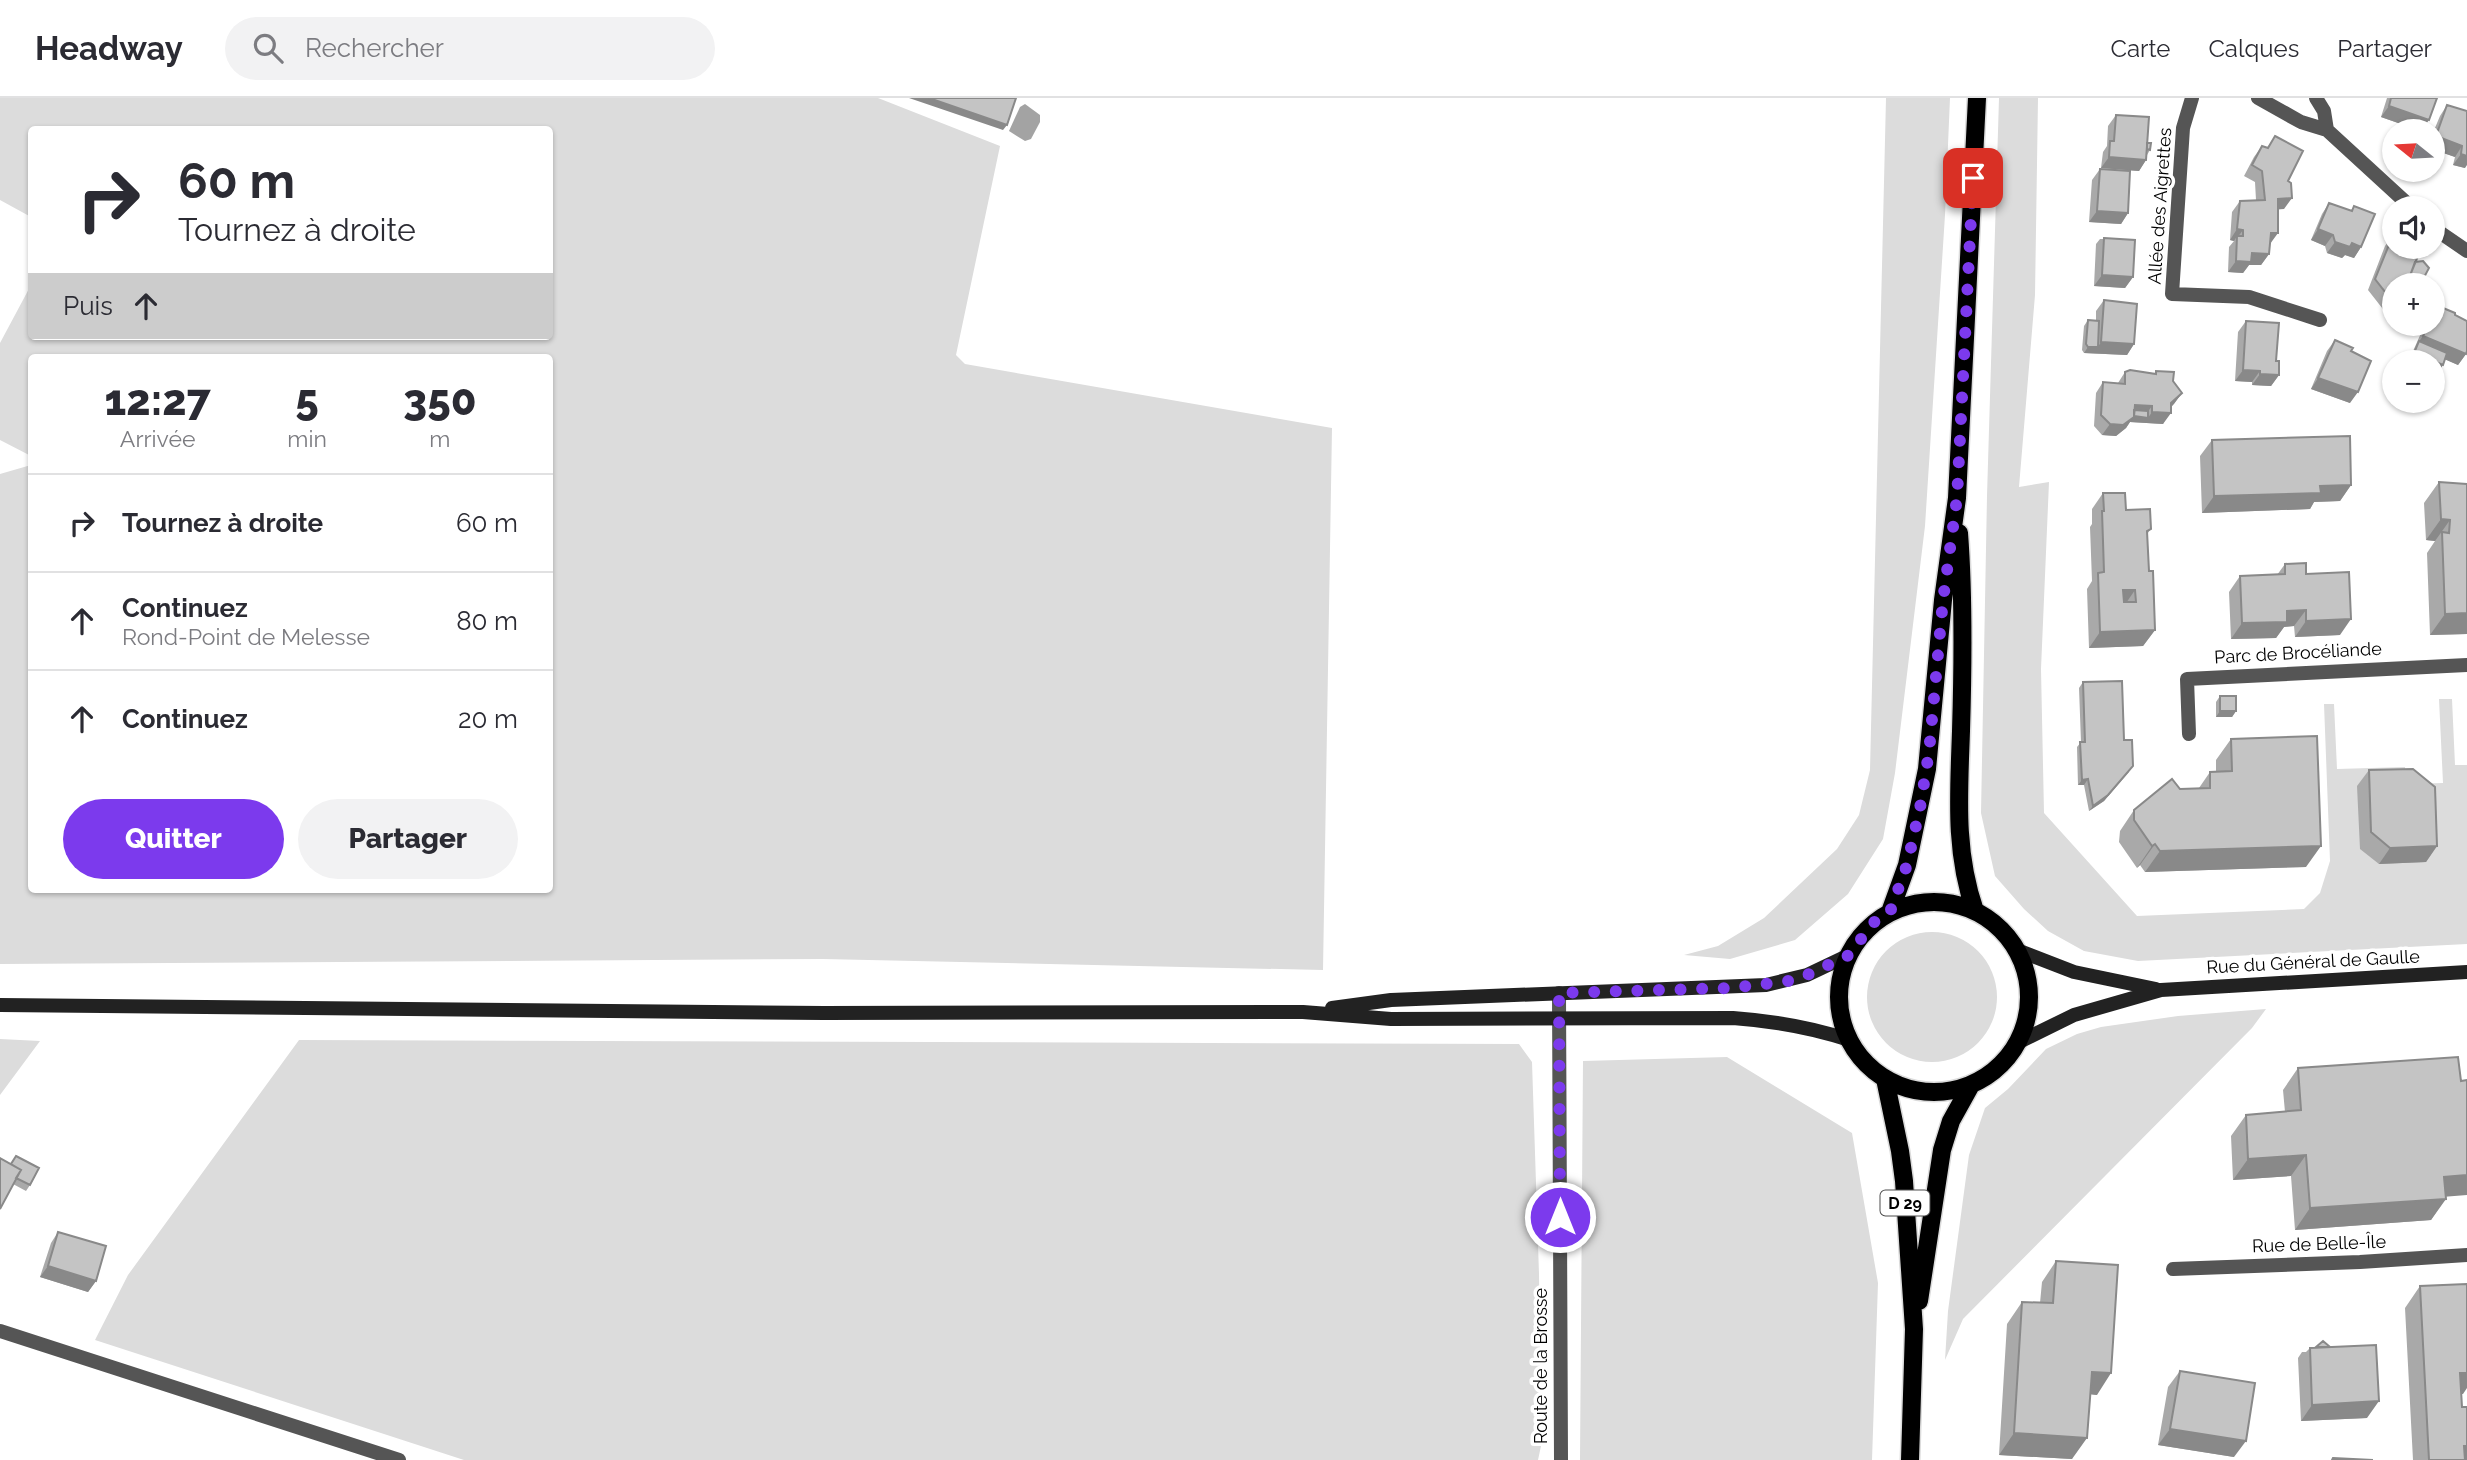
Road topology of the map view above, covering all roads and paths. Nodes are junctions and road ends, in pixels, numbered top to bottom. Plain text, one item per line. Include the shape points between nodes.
1 (1977, 98) edge
2 (2192, 98) edge
3 (2258, 98) edge
4 (2316, 98) edge
5 (2327, 130) junction
6 (2399, 196) edge
7 (2445, 235) edge
8 (2467, 251) edge
9 (2320, 320) dead end
10 (1957, 498) junction
11 (2467, 665) edge
12 (2189, 734) dead end
13 (1975, 911) junction
14 (1890, 912) junction
15 (2017, 950) junction
16 (1849, 955) junction
17 (2467, 972) edge
18 (2161, 990) junction
19 (1559, 993) junction
20 (0, 1005) edge
21 (1303, 1012) junction
22 (1559, 1020) junction
23 (1849, 1040) junction
24 (2019, 1042) junction
25 (1885, 1079) junction
26 (1971, 1085) junction
27 (2467, 1255) edge
28 (2174, 1269) dead end
29 (1914, 1329) junction
30 (0, 1331) edge
31 (399, 1460) edge
32 (1561, 1460) edge
33 (1910, 1460) edge

1 - 10 main road
2 - 9 street, Allée des Aigrettes via 2183,128 2172,294 2249,297
3 - 5 street via 2301,122
4 - 5 street
5 - 6 street
7 - 8 street
10 - 13 main road via 1964,598 1959,835
10 - 14 main road via 1925,782 1907,865
11 - 12 street, Parc de Brocéliande via 2187,679
13 - 14 main road via 1933,902
13 - 15 main road via 1999,928
14 - 16 main road via 1873,923
15 - 18 main road, Rue du Général de Gaulle via 2074,972
15 - 24 main road via 2029,996
16 - 19 main road via 1807,975 1766,985
16 - 23 main road via 1839,998
17 - 18 main road, Rue du Général de Gaulle
18 - 24 main road, Rue du Général de Gaulle via 2074,1015
19 - 21 main road via 1391,1000
19 - 22 street, Route de la Brosse
20 - 21 main road via 824,1013
21 - 22 main road
22 - 23 main road via 1768,1020
22 - 32 street, Route de la Brosse
23 - 25 main road via 1864,1062
24 - 26 main road via 1998,1067
25 - 26 main road via 1927,1093
25 - 29 main road, D 29 via 1904,1181
26 - 29 main road, D 29 via 1951,1121 1942,1150
27 - 28 street, Rue de Belle-Île
29 - 33 main road, D 29
30 - 31 street

